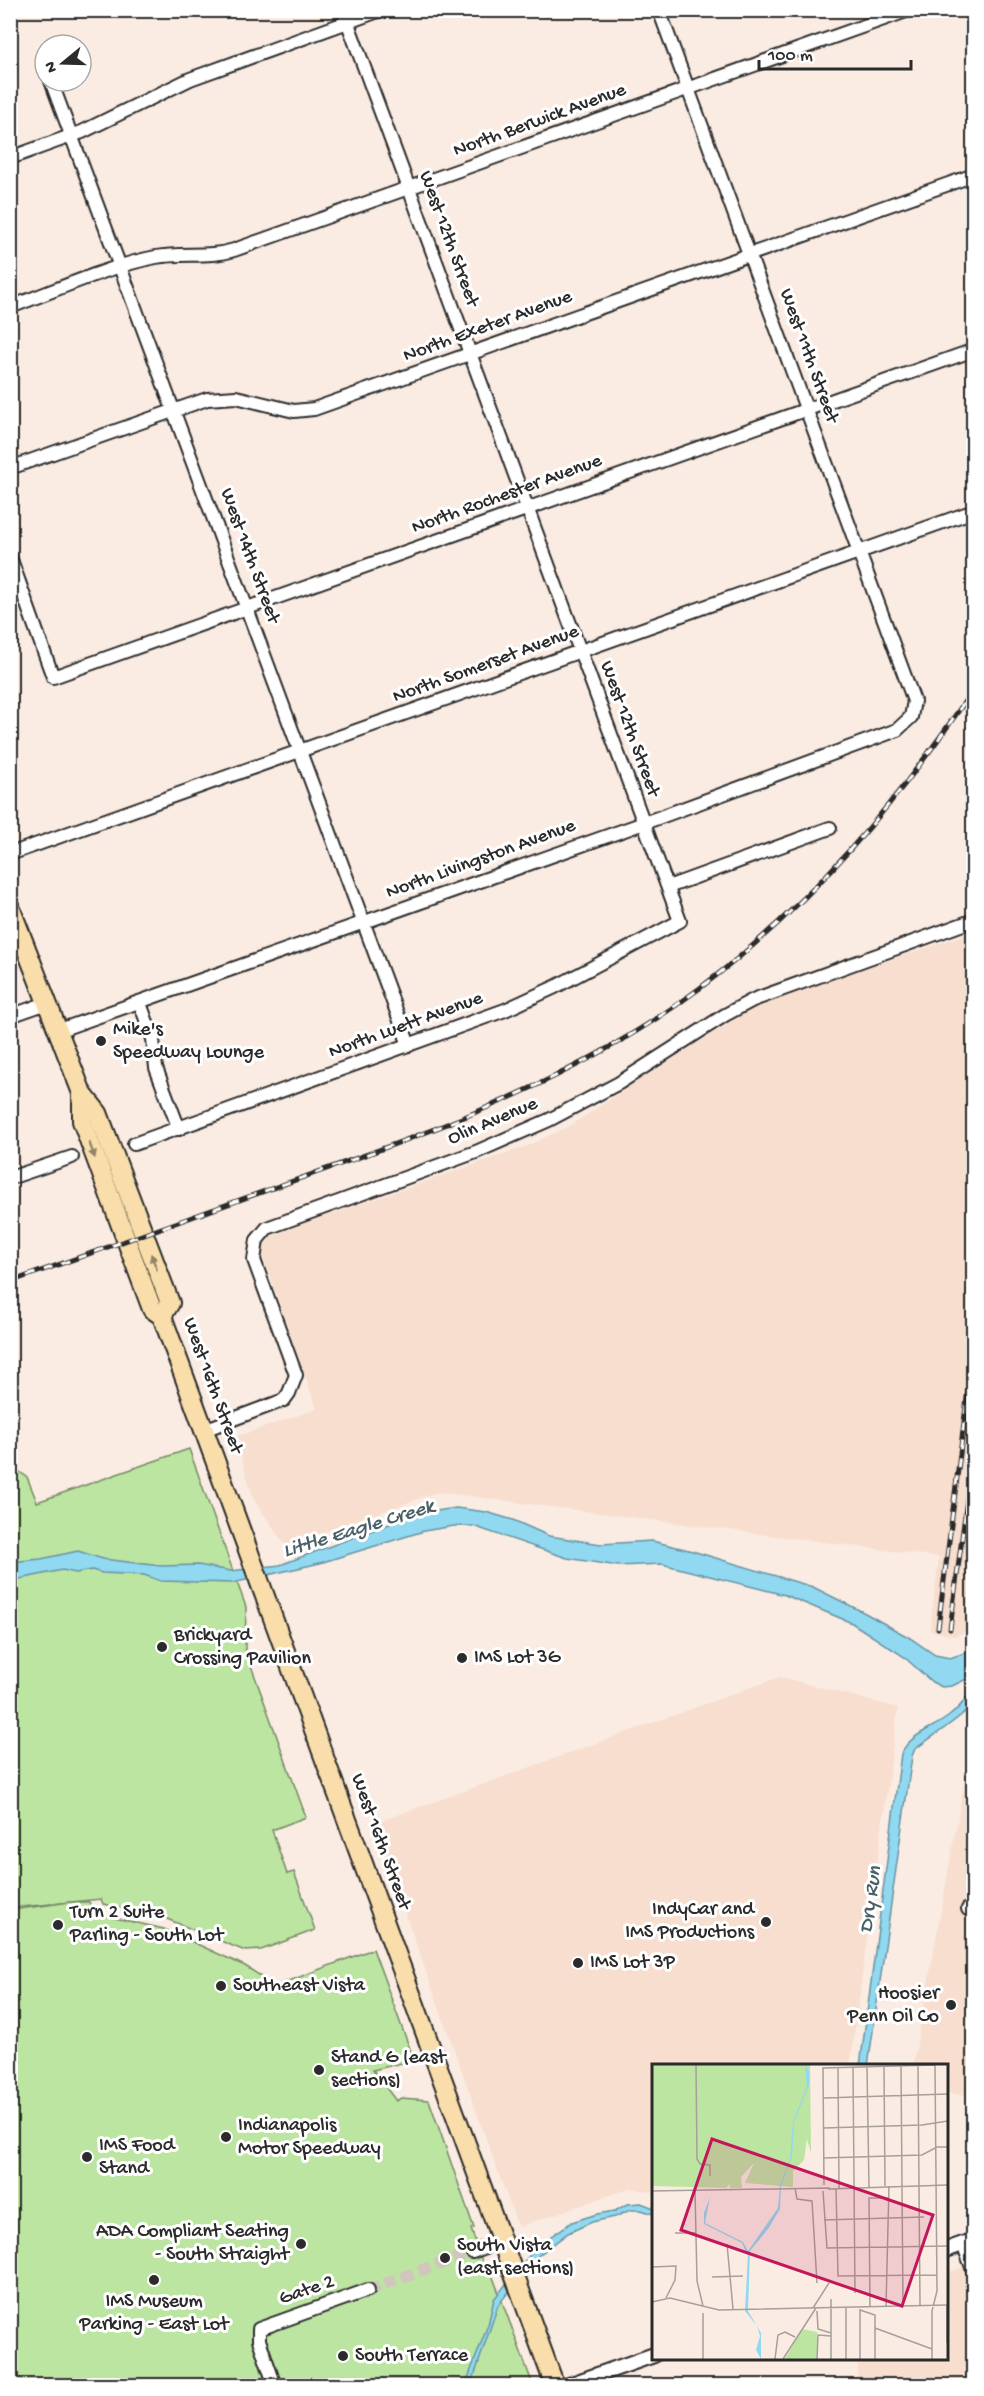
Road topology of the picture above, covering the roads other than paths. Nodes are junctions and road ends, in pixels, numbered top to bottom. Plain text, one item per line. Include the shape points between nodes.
1 (343, 10) edge
2 (381, 10) edge
3 (659, 10) edge
4 (909, 10) edge
5 (347, 23) junction
6 (688, 89) junction
7 (55, 93) edge
8 (71, 136) junction
9 (10, 158) edge
10 (974, 175) edge
11 (408, 189) junction
12 (750, 254) junction
13 (121, 267) junction
14 (10, 306) edge
15 (974, 350) edge
16 (470, 354) junction
17 (807, 409) junction
18 (173, 410) junction
19 (10, 468) edge
20 (527, 509) junction
21 (974, 511) edge
22 (860, 552) junction
23 (10, 557) edge
24 (247, 609) junction
25 (580, 652) junction
26 (912, 715) joint
27 (300, 751) junction
28 (644, 823) junction
29 (830, 828) dead end
30 (10, 854) edge
31 (668, 887) junction
32 (10, 906) edge
33 (974, 920) edge
34 (680, 921) joint
35 (364, 922) junction
36 (47, 1003) junction
37 (140, 1003) junction
38 (10, 1016) edge
39 (57, 1031) junction
40 (409, 1045) junction
41 (179, 1129) junction
42 (135, 1144) dead end
43 (72, 1156) dead end
44 (10, 1178) edge
45 (204, 1430) junction
46 (502, 2241) junction
47 (968, 2242) edge
48 (948, 2249) edge
49 (472, 2252) tunnel mouth
50 (974, 2272) edge
51 (368, 2290) tunnel mouth
52 (652, 2356) edge
53 (275, 2385) edge
54 (555, 2385) edge
55 (566, 2385) edge

1 - 5 street, West 12th Street
2 - 5 street
3 - 6 street, West 11th Street
4 - 6 street, North Berwick Avenue
5 - 8 street via 190,78
5 - 11 street, West 12th Street
6 - 11 street, North Berwick Avenue
6 - 12 street, West 11th Street
7 - 8 street, West 14th Street
8 - 9 street
8 - 13 street, West 14th Street
10 - 12 street, North Exeter Avenue
11 - 13 street, North Berwick Avenue via 229,252 170,255
11 - 16 street, West 12th Street
12 - 16 street, North Exeter Avenue
12 - 17 street, West 11th Street
13 - 14 street, North Berwick Avenue
13 - 18 street, West 14th Street
15 - 17 street, North Rochester Avenue
16 - 18 street, North Exeter Avenue via 311,410 294,411 231,397 202,400
16 - 20 street, West 12th Street
17 - 20 street, North Rochester Avenue
17 - 22 street, West 11th Street
18 - 19 street, North Exeter Avenue
18 - 24 street, West 14th Street
20 - 24 street, North Rochester Avenue
20 - 25 street, West 12th Street
21 - 22 street, North Somerset Avenue
22 - 25 street, North Somerset Avenue
22 - 26 street, West 11th Street via 914,701
23 - 24 street, North Rochester Avenue via 53,677
24 - 27 street, West 14th Street
25 - 27 street, North Somerset Avenue
25 - 28 street, West 12th Street
26 - 28 street, North Livingston Avenue via 897,730
27 - 30 street, North Somerset Avenue
27 - 35 street, West 14th Street
28 - 31 street, West 12th Street
28 - 35 street, North Livingston Avenue
29 - 31 street
31 - 34 street, West 12th Street
32 - 36 main road, West 16th Street
33 - 45 street, Olin Avenue via 753,999 619,1083 549,1120 476,1152 267,1228 257,1240 254,1260 296,1375 284,1400
34 - 40 street, North Luett Avenue via 537,996
35 - 37 street, North Livingston Avenue
35 - 40 street, West 14th Street
36 - 38 street
36 - 39 main road, West 16th Street
37 - 39 street, North Livingston Avenue
37 - 41 street via 153,1039 156,1068
39 - 45 main road, West 16th Street via 82,1093 82,1121 152,1309 162,1316
40 - 41 street, North Luett Avenue
41 - 42 street, North Luett Avenue
43 - 44 street
45 - 46 main road, West 16th Street
46 - 49 street
46 - 54 main road, West 16th Street
47 - 48 street
47 - 50 street
51 - 53 street, Gate 2 via 259,2329 259,2340
52 - 55 street

